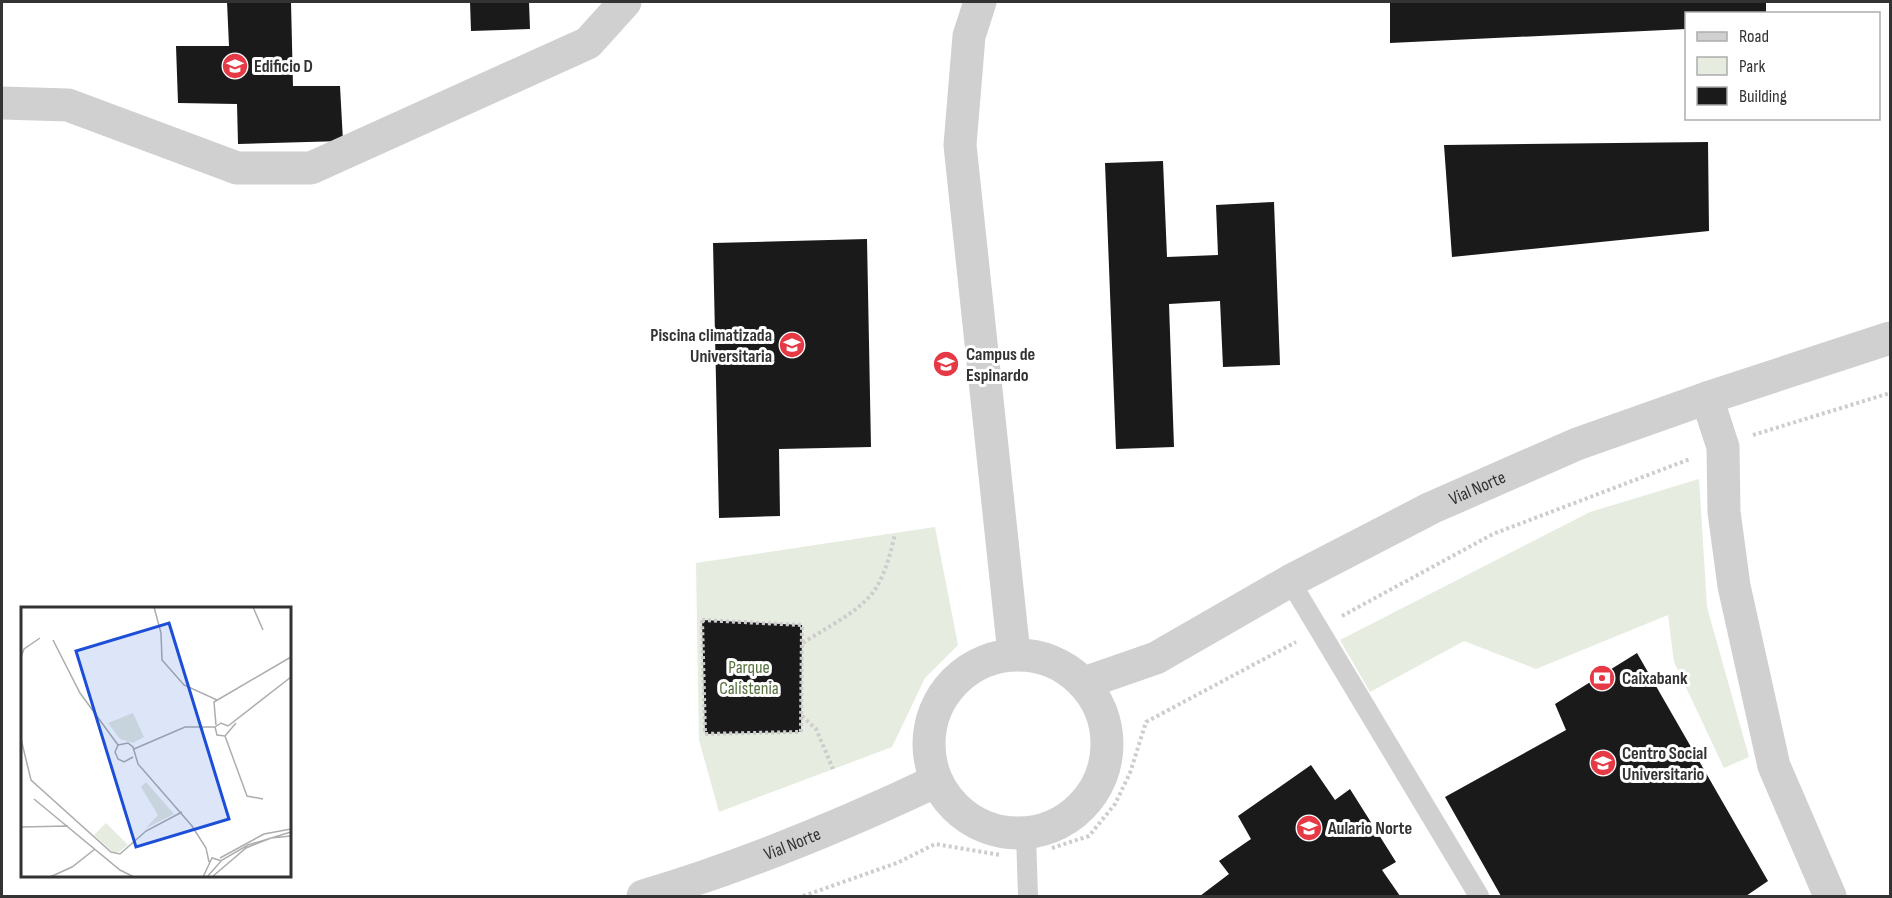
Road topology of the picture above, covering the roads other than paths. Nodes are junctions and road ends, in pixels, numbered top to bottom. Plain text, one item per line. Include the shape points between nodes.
1 (626, 2) edge
2 (981, 2) edge
3 (2, 103) edge
4 (1890, 338) edge
5 (1707, 398) junction
6 (1290, 581) junction
7 (1014, 654) junction
8 (1084, 683) junction
9 (936, 781) junction
10 (1026, 834) junction
11 (643, 897) edge
12 (1028, 897) edge
13 (1479, 897) edge
14 (1830, 897) edge

1 - 3 street via 588,43 311,168 237,168 68,105
2 - 7 street via 969,36 960,146
4 - 5 street, Vial Norte
5 - 6 street, Vial Norte via 1577,444 1442,504
5 - 14 street via 1724,447 1724,512 1734,586 1774,766
6 - 8 street, Vial Norte via 1156,658
6 - 13 lane
7 - 8 street via 1040,657 1064,667
7 - 9 street via 969,669 946,690 932,719 928,750
8 - 10 street via 1101,711 1108,744 1102,776 1084,805 1058,824
9 - 10 street via 958,811 990,830
9 - 11 street, Vial Norte via 856,819
10 - 12 lane

